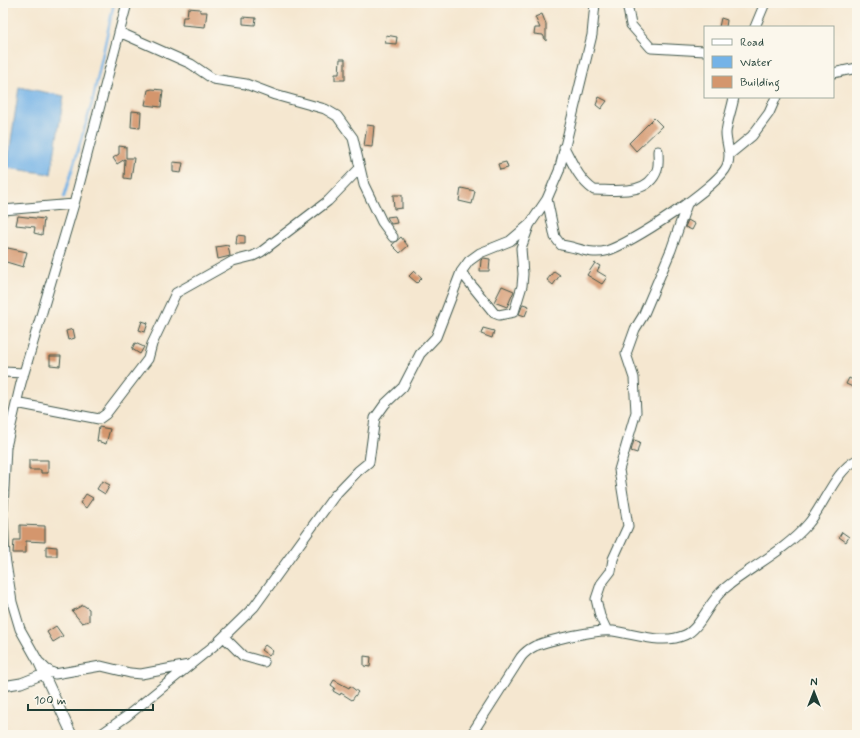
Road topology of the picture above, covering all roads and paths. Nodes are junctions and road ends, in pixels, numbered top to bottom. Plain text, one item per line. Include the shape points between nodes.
1 (126, 3) edge
2 (595, 3) edge
3 (627, 3) edge
4 (765, 3) edge
5 (755, 26) edge
6 (119, 32) junction
7 (704, 51) edge
8 (857, 68) edge
9 (834, 72) edge
10 (734, 98) edge
11 (776, 98) edge
12 (564, 147) junction
13 (658, 151) dead end
14 (730, 154) junction
15 (359, 168) junction
16 (547, 199) junction
17 (74, 204) junction
18 (687, 204) junction
19 (3, 210) edge
20 (530, 224) junction
21 (393, 237) dead end
22 (461, 272) junction
23 (3, 372) edge
24 (24, 373) junction
25 (16, 403) junction
26 (857, 460) edge
27 (4, 483) edge
28 (3, 509) edge
29 (3, 518) edge
30 (607, 631) junction
31 (224, 637) junction
32 (38, 660) junction
33 (264, 662) dead end
34 (191, 665) junction
35 (44, 674) junction
36 (3, 686) edge
37 (72, 735) edge
38 (100, 735) edge
39 (471, 735) edge

1 - 6 street
2 - 12 street via 592,35
3 - 7 street via 631,25 651,48
4 - 5 street
6 - 15 street via 191,64 213,79 246,84 331,112 338,116 353,138
6 - 17 street
8 - 9 street
10 - 14 street via 726,134
11 - 14 street via 769,113 752,136
12 - 13 street via 578,173 594,190 638,190 647,185 658,169
12 - 16 street via 559,171
14 - 18 street via 727,166 720,176
15 - 21 street via 372,204
15 - 25 street via 328,201 261,252 233,261 176,294 152,344 148,359 106,414 99,418
16 - 18 street via 558,243 592,252 618,246
16 - 20 street
17 - 19 street
17 - 24 street
18 - 30 street via 671,250 626,354 634,378 636,412 619,470 628,526 613,559 611,571 601,584 596,599
20 - 22 street via 510,241 480,253 469,261
20 - 22 street via 521,248 522,286 514,312 499,315 494,313
22 - 31 street via 436,337 420,354 402,387 375,418 368,462 335,495 254,607
23 - 24 street
24 - 25 street
25 - 27 street via 6,447
26 - 30 street via 846,468 809,523 794,539 723,589 694,628 685,635 652,638
27 - 28 street
29 - 32 street via 5,557 12,602 20,629
30 - 39 street via 594,632 527,650 509,673
31 - 33 street via 243,656
31 - 34 street
32 - 34 street via 55,674 101,666 141,674
32 - 35 street
34 - 38 street
35 - 36 street via 21,683
35 - 37 street

